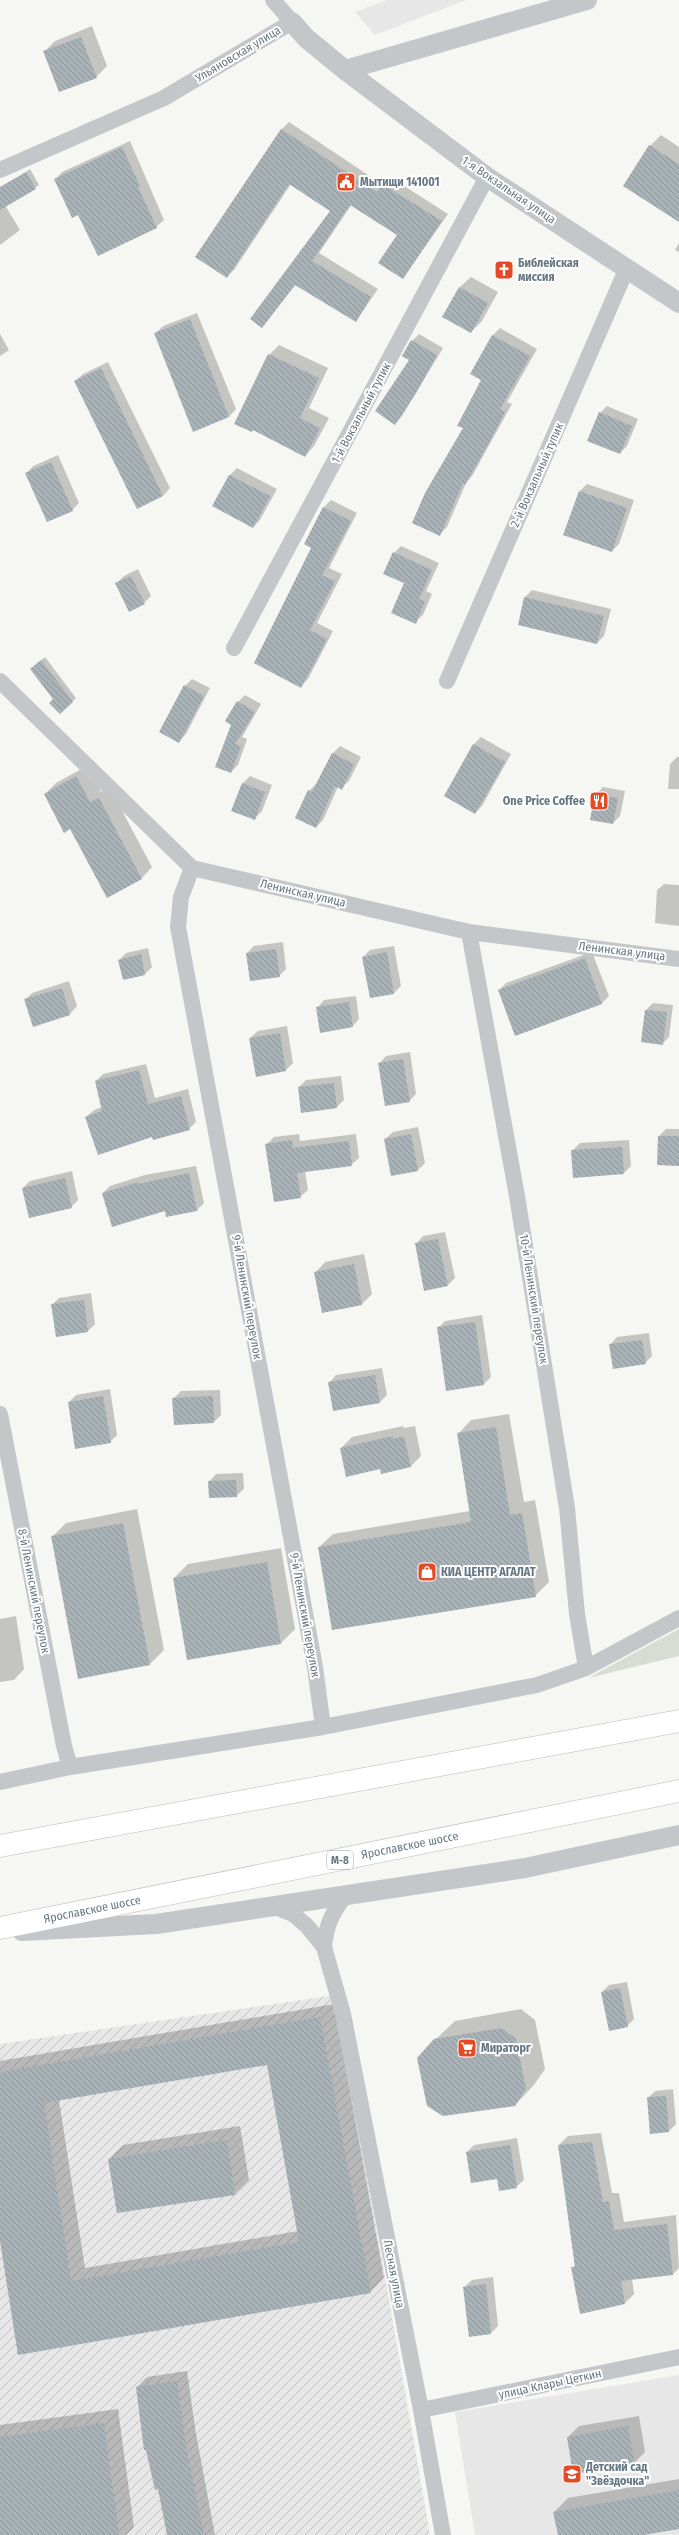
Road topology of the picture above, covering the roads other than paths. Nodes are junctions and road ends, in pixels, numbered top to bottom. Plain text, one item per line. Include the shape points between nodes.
1 (273, 0) edge
2 (586, 0) edge
3 (292, 22) junction
4 (345, 70) junction
5 (0, 170) edge
6 (487, 177) junction
7 (627, 268) junction
8 (679, 303) edge
9 (234, 648) dead end
10 (0, 681) edge
11 (447, 681) dead end
12 (192, 868) junction
13 (469, 932) junction
14 (679, 958) edge
15 (0, 1414) edge
16 (679, 1618) edge
17 (586, 1668) junction
18 (679, 1721) edge
19 (322, 1727) junction
20 (70, 1767) junction
21 (0, 1782) edge
22 (679, 1791) edge
23 (679, 1835) edge
24 (0, 1846) edge
25 (346, 1895) junction
26 (273, 1906) junction
27 (0, 1928) edge
28 (0, 1932) edge
29 (324, 1948) junction
30 (679, 2357) edge
31 (421, 2410) junction
32 (443, 2535) edge

1 - 3 street
2 - 4 street
3 - 4 street, Ульяновская улица via 306,38
3 - 5 street, Ульяновская улица via 164,98
4 - 6 street, 1-я Вокзальная улица
6 - 7 street, 1-я Вокзальная улица
6 - 9 street, 1-й Вокзальный тупик
7 - 8 street, 1-я Вокзальная улица
7 - 11 street, 2-й Вокзальный тупик
10 - 12 street
12 - 13 street, Ленинская улица
12 - 19 street, 9-й Ленинский переулок via 181,897 178,927 315,1666
13 - 14 street, Ленинская улица
13 - 17 street, 10-й Ленинский переулок via 517,1196 568,1508 577,1614
15 - 20 street, 8-й Ленинский переулок
16 - 17 street
17 - 19 street via 537,1685
18 - 24 highway
19 - 20 street
20 - 21 street
22 - 27 highway, Ярославское шоссе / М-8
23 - 25 street via 525,1868
25 - 26 street
25 - 29 street via 334,1909 326,1926
26 - 28 street via 156,1924
26 - 29 street via 293,1914 307,1926
29 - 31 street, Лесная улица via 343,2014
30 - 31 street, улица Клары Цеткин
31 - 32 street, Лесная улица

